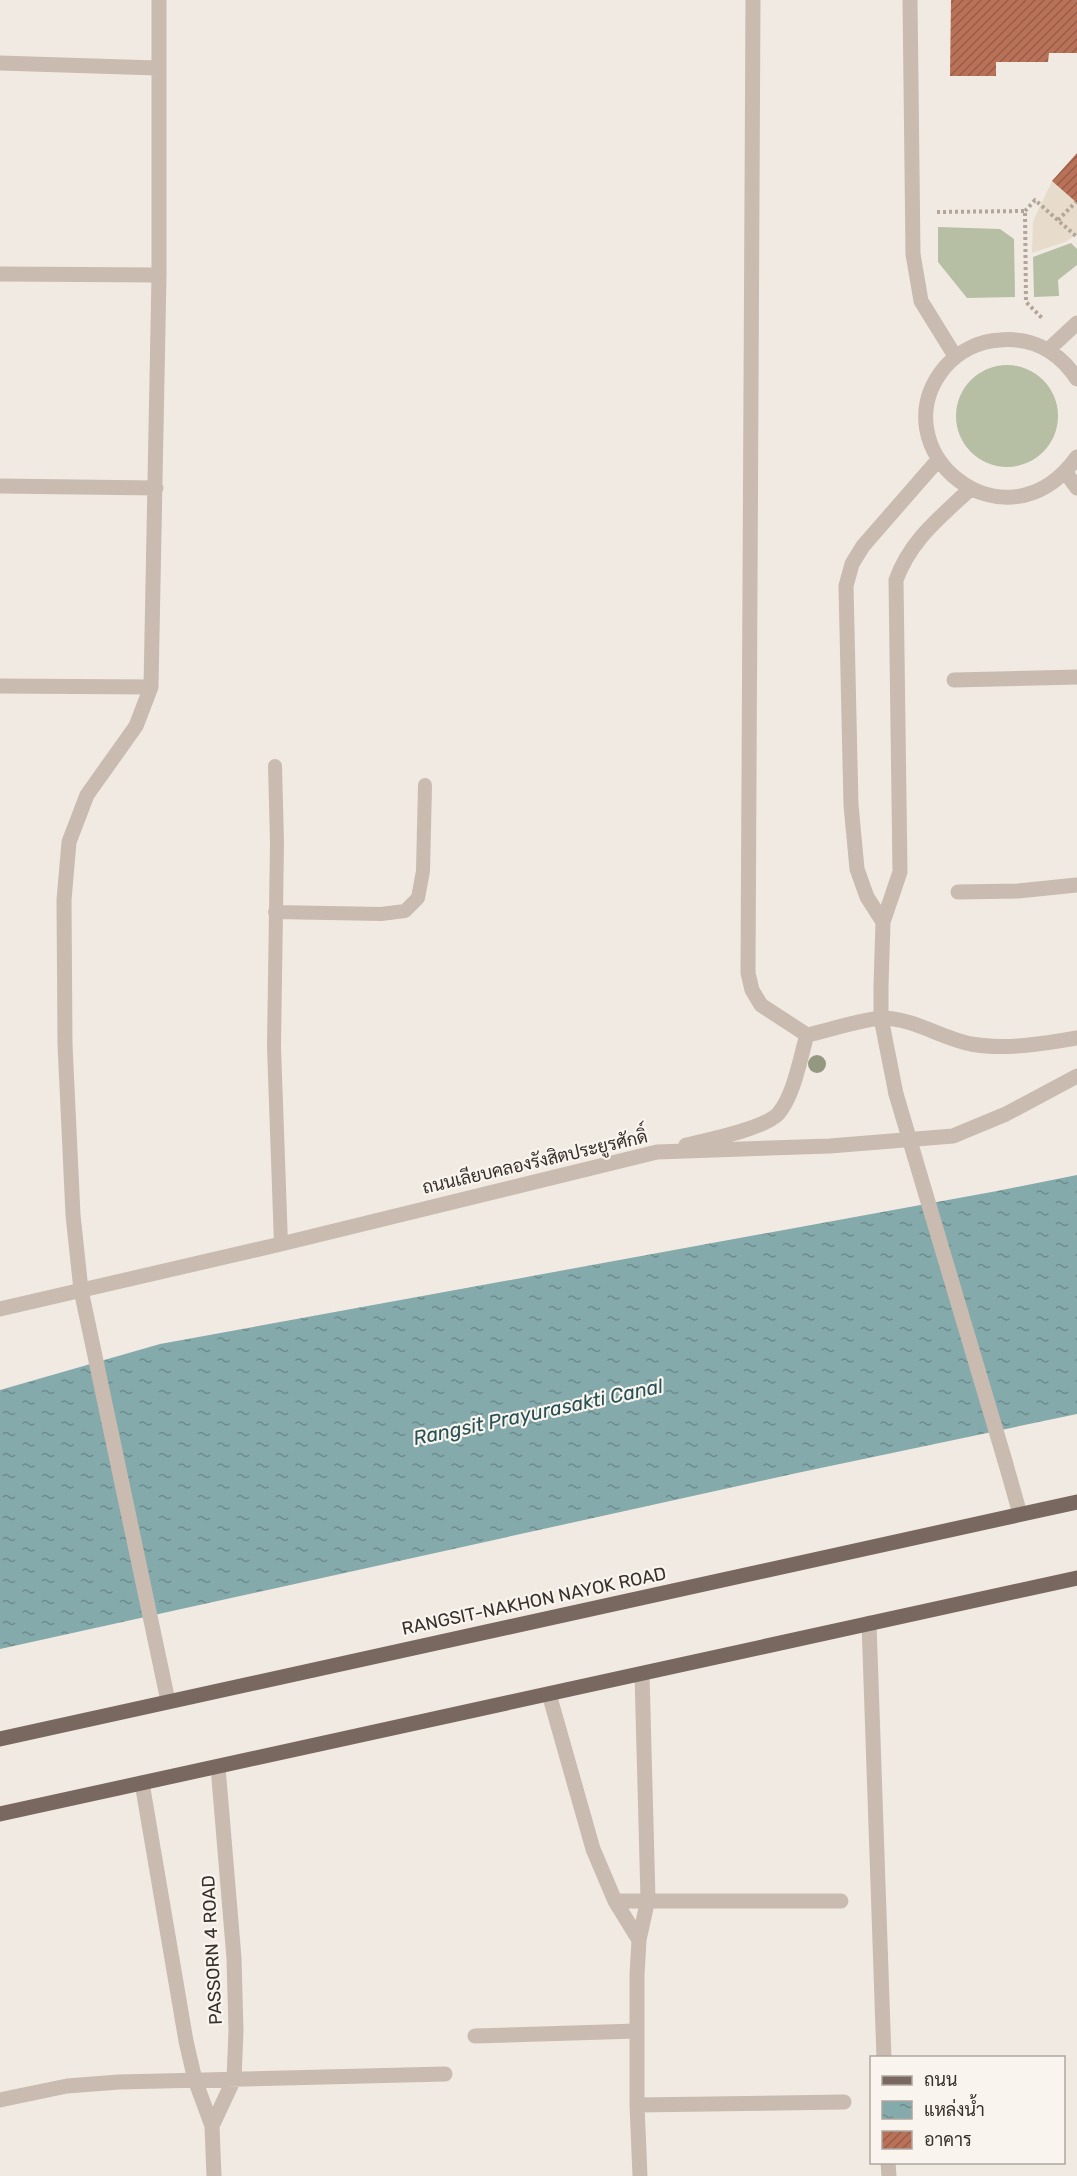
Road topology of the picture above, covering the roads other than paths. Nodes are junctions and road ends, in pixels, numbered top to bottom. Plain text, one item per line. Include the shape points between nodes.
1 (159, 0) edge
2 (753, 0) edge
3 (910, 0) edge
4 (0, 63) edge
5 (158, 68) junction
6 (0, 274) edge
7 (159, 275) junction
8 (1077, 323) edge
9 (1049, 350) junction
10 (955, 356) junction
11 (1077, 378) edge
12 (1077, 457) edge
13 (938, 460) junction
14 (1066, 472) junction
15 (0, 486) edge
16 (156, 488) junction
17 (1077, 488) edge
18 (969, 489) junction
19 (1077, 677) edge
20 (954, 680) dead end
21 (0, 686) edge
22 (151, 687) junction
23 (275, 766) dead end
24 (424, 785) dead end
25 (1077, 885) edge
26 (958, 892) dead end
27 (275, 912) junction
28 (884, 922) junction
29 (881, 1018) junction
30 (807, 1035) junction
31 (1077, 1038) edge
32 (1077, 1076) edge
33 (657, 1152) junction
34 (281, 1244) junction
35 (81, 1290) junction
36 (0, 1309) edge
37 (1077, 1502) edge
38 (1020, 1514) junction
39 (1077, 1578) edge
40 (869, 1623) junction
41 (642, 1674) junction
42 (549, 1694) junction
43 (168, 1701) junction
44 (0, 1739) edge
45 (219, 1767) junction
46 (142, 1783) junction
47 (0, 1814) edge
48 (648, 1899) junction
49 (615, 1901) junction
50 (841, 1901) dead end
51 (639, 1940) junction
52 (637, 2031) junction
53 (476, 2036) dead end
54 (884, 2056) edge
55 (445, 2074) dead end
56 (234, 2079) junction
57 (195, 2080) junction
58 (0, 2100) edge
59 (844, 2102) dead end
60 (637, 2105) junction
61 (212, 2126) junction
62 (214, 2176) edge
63 (640, 2176) edge

1 - 5 street
2 - 30 street via 748,973 760,1005
3 - 10 street via 913,254 921,302
4 - 5 street
5 - 7 street
6 - 7 street
7 - 16 street
8 - 9 street
9 - 10 street via 1018,338 984,341
9 - 11 street
10 - 13 street via 936,378 927,405 927,434
12 - 14 street
13 - 18 street
13 - 28 street via 863,546 852,564 846,586 851,805 857,869 867,897
14 - 17 street
14 - 18 street via 1045,488 1020,497
15 - 16 street
16 - 22 street
18 - 28 street via 922,535 904,559 896,579 900,872
19 - 20 street
21 - 22 street
22 - 35 street via 136,726 87,795 69,842 64,900 66,1044 73,1215
23 - 27 lane
24 - 27 lane via 423,871 418,898 405,911
25 - 26 street
27 - 34 lane via 274,1047
28 - 29 street
29 - 30 street
29 - 31 street via 905,1021 972,1044 1005,1046
29 - 38 street, bridge via 896,1094
30 - 33 street via 790,1092 778,1114 756,1127
32 - 33 street, ถนนเลียบคลองรังสิตประยูรศักดิ์ via 1006,1114 953,1136 830,1146
33 - 34 street, ถนนเลียบคลองรังสิตประยูรศักดิ์
34 - 35 street, ถนนเลียบคลองรังสิตประยูรศักดิ์
35 - 36 street, ถนนเลียบคลองรังสิตประยูรศักดิ์
35 - 43 street
37 - 38 main road, RANGSIT-NAKHON NAYOK ROAD
38 - 43 main road, RANGSIT-NAKHON NAYOK ROAD
39 - 40 main road
40 - 41 main road
40 - 54 street
41 - 42 main road
41 - 48 street
42 - 45 main road
42 - 49 street via 593,1849
43 - 44 main road, RANGSIT-NAKHON NAYOK ROAD
45 - 46 main road
45 - 56 street, PASSORN 4 ROAD via 234,1958
46 - 47 main road
46 - 57 street, PASSORN 4 ROAD
48 - 49 street
48 - 50 street
48 - 51 street
49 - 51 street
51 - 52 street
52 - 53 street
52 - 60 street
55 - 56 street
56 - 57 street
56 - 61 street, PASSORN 4 ROAD
57 - 58 street via 67,2086
57 - 61 street, PASSORN 4 ROAD
59 - 60 street
60 - 63 street
61 - 62 street, PASSORN 4 ROAD

